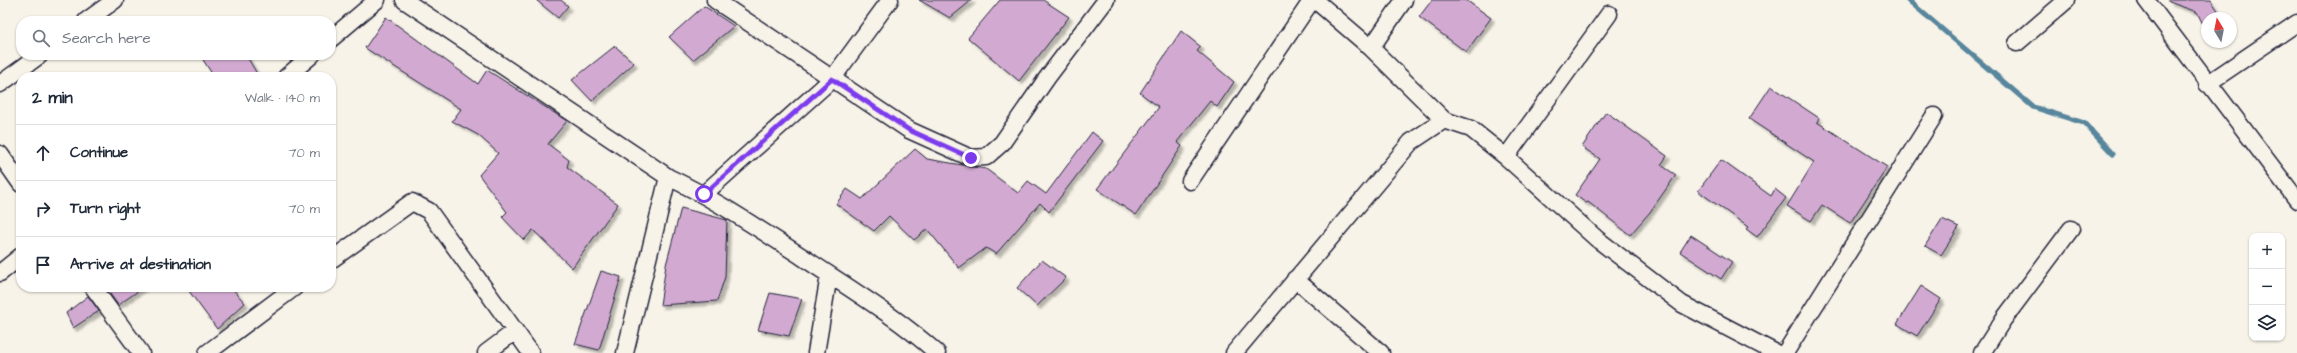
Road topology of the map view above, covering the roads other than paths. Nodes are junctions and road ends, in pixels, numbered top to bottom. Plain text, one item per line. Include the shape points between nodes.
1 (115, 0) edge
2 (377, 0) edge
3 (404, 0) edge
4 (715, 0) edge
5 (890, 0) edge
6 (1106, 0) edge
7 (1312, 0) edge
8 (1315, 0) edge
9 (1404, 0) edge
10 (2067, 0) edge
11 (2146, 0) edge
12 (1609, 14) dead end
13 (93, 16) edge
14 (2297, 23) edge
15 (336, 35) edge
16 (2017, 43) dead end
17 (1371, 48) junction
18 (33, 60) edge
19 (306, 60) edge
20 (16, 72) edge
21 (17, 72) edge
22 (292, 72) edge
23 (832, 79) junction
24 (0, 84) edge
25 (2208, 84) junction
26 (1934, 116) dead end
27 (1444, 120) junction
28 (0, 154) edge
29 (1506, 157) junction
30 (668, 176) junction
31 (16, 177) edge
32 (1190, 181) dead end
33 (704, 194) junction
34 (2297, 200) edge
35 (2071, 229) dead end
36 (336, 256) edge
37 (16, 260) edge
38 (0, 273) edge
39 (829, 275) junction
40 (1296, 279) junction
41 (97, 292) edge
42 (288, 292) edge
43 (514, 332) junction
44 (141, 353) edge
45 (206, 353) edge
46 (486, 353) edge
47 (530, 353) edge
48 (625, 353) edge
49 (816, 353) edge
50 (937, 353) edge
51 (1234, 353) edge
52 (1381, 353) edge
53 (1776, 353) edge
54 (1785, 353) edge
55 (1982, 353) edge

1 - 13 street
2 - 15 street
3 - 30 street
4 - 23 street
5 - 23 street
6 - 23 street via 1002,143 986,157 971,158 909,130
7 - 32 street
8 - 17 street
9 - 17 street
10 - 16 street
11 - 25 street
12 - 29 street
14 - 25 street
17 - 27 street
18 - 21 street
19 - 22 street
20 - 24 street
23 - 33 street
25 - 34 street
26 - 54 street
27 - 29 street via 1471,129
27 - 40 street via 1411,142
28 - 31 street
29 - 53 street via 1597,239 1682,304
30 - 33 street
30 - 48 street
33 - 39 street
35 - 55 street via 2003,320
36 - 43 street via 412,202 429,211
37 - 38 street
39 - 49 street
39 - 50 street via 914,332
40 - 51 street
40 - 52 street
41 - 44 street
42 - 45 street
43 - 46 street
43 - 47 street

